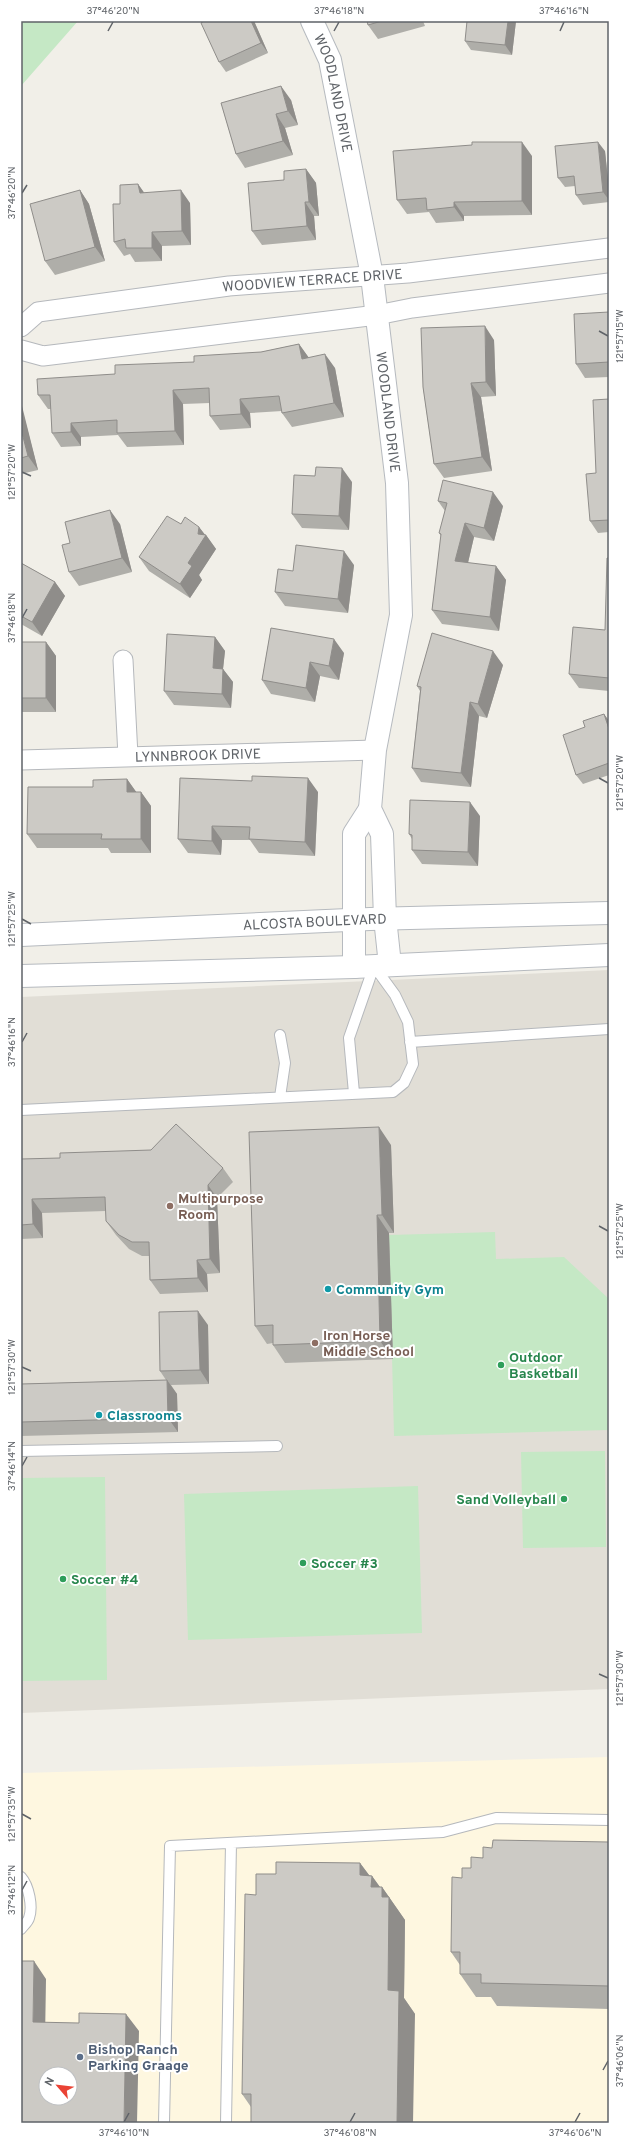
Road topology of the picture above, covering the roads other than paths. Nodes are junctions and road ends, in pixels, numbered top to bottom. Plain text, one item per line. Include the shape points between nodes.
1 (312, 21) edge
2 (609, 248) edge
3 (372, 276) junction
4 (609, 283) edge
5 (377, 316) junction
6 (21, 326) edge
7 (21, 350) edge
8 (123, 660) dead end
9 (374, 750) junction
10 (128, 756) junction
11 (21, 760) edge
12 (370, 809) junction
13 (609, 913) edge
14 (385, 918) junction
15 (352, 920) junction
16 (21, 935) edge
17 (609, 955) edge
18 (373, 966) junction
19 (21, 976) edge
20 (609, 1029) edge
21 (280, 1034) dead end
22 (410, 1042) junction
23 (354, 1092) junction
24 (280, 1097) junction
25 (21, 1110) edge
26 (277, 1446) dead end
27 (21, 1451) edge
28 (609, 1820) edge
29 (231, 1843) junction
30 (21, 1877) edge
31 (21, 1929) edge
32 (164, 2123) edge
33 (226, 2123) edge

1 - 3 main road, WOODLAND DRIVE via 330,60
2 - 3 street, WOODVIEW TERRACE DRIVE
3 - 5 main road, WOODLAND DRIVE
3 - 6 street, WOODVIEW TERRACE DRIVE via 229,286 38,312
4 - 5 street via 412,308
5 - 7 street via 43,356
5 - 9 main road, WOODLAND DRIVE via 397,483 401,615
8 - 10 street
9 - 10 street, LYNNBROOK DRIVE
9 - 12 main road, WOODLAND DRIVE
10 - 11 street, LYNNBROOK DRIVE
12 - 14 main road, WOODLAND DRIVE via 382,834
12 - 15 main road, WOODLAND DRIVE via 354,834
13 - 14 main road, ALCOSTA BOULEVARD
14 - 15 main road, ALCOSTA BOULEVARD
14 - 18 main road, WOODLAND DRIVE
15 - 16 main road, ALCOSTA BOULEVARD
15 - 18 main road, WOODLAND DRIVE
17 - 18 main road
18 - 19 main road
18 - 22 lane via 395,995 408,1022
18 - 23 lane via 349,1038
20 - 22 lane
21 - 24 lane via 285,1063
22 - 23 lane via 412,1064 404,1083 393,1092
23 - 24 lane
24 - 25 lane
26 - 27 lane
28 - 29 lane via 496,1818 442,1832
29 - 32 lane via 170,1846
29 - 33 lane
30 - 31 lane via 30,1900 29,1918

